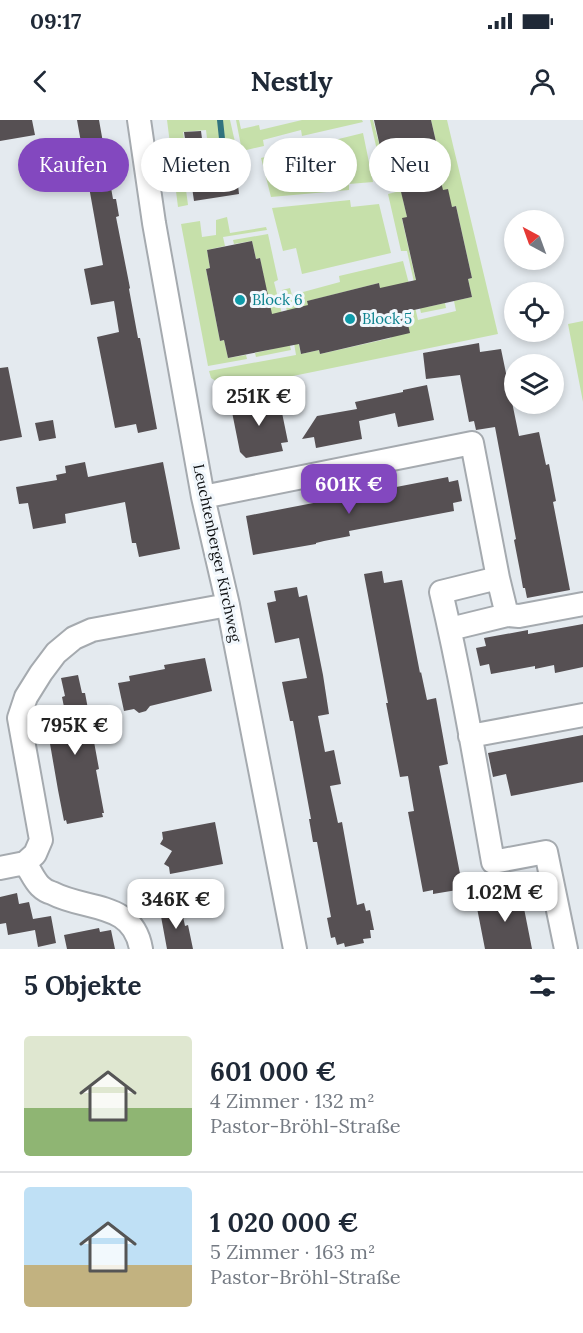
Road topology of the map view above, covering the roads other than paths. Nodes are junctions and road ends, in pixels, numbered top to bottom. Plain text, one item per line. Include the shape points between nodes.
1 (139, 120) edge
2 (204, 497) junction
3 (498, 578) junction
4 (583, 604) edge
5 (228, 605) junction
6 (507, 615) junction
7 (450, 629) junction
8 (583, 715) edge
9 (470, 736) junction
10 (25, 863) junction
11 (0, 868) edge
12 (141, 949) edge
13 (295, 949) edge
14 (566, 949) edge

1 - 2 street, Leuchtenberger Kirchweg
2 - 3 street via 472,443
2 - 5 street, Leuchtenberger Kirchweg
3 - 6 street
3 - 7 street via 441,592
4 - 6 street
5 - 10 street via 92,630 56,653 26,696 20,718 41,840 35,855
5 - 13 street, Leuchtenberger Kirchweg
6 - 7 street
7 - 9 street
8 - 9 street
9 - 14 street via 493,862 546,852
10 - 11 street
10 - 12 street via 40,887 66,900 114,912 123,918 134,929

